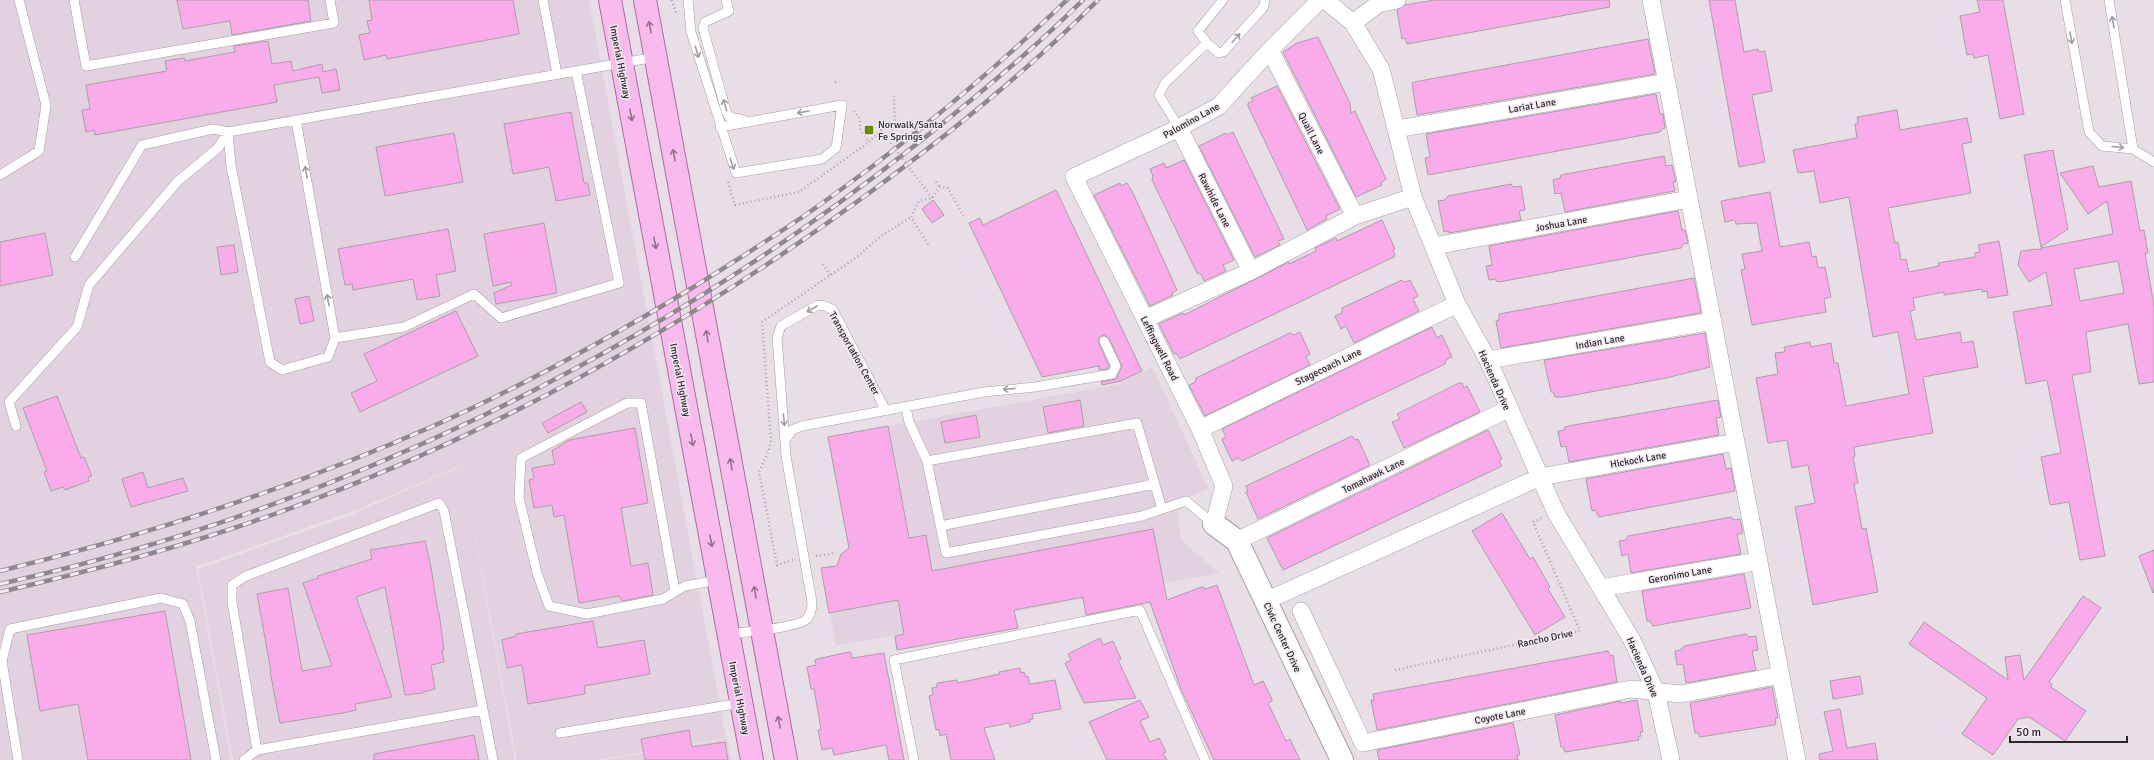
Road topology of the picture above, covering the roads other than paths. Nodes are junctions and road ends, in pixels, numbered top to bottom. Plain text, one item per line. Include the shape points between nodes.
1 (19, 0) edge
2 (74, 0) edge
3 (330, 0) edge
4 (544, 0) edge
5 (610, 0) edge
6 (645, 0) edge
7 (688, 0) edge
8 (726, 0) edge
9 (1223, 0) edge
10 (1265, 0) edge
11 (1320, 0) edge
12 (1325, 0) edge
13 (1397, 0) edge
14 (1651, 0) edge
15 (2065, 0) edge
16 (2109, 0) edge
17 (1353, 23) junction
18 (1207, 43) junction
19 (1270, 50) junction
20 (656, 57) junction
21 (622, 63) junction
22 (576, 71) junction
23 (558, 74) junction
24 (1667, 82) junction
25 (296, 120) junction
26 (756, 121) junction
27 (720, 127) junction
28 (1179, 128) junction
29 (1397, 129) junction
30 (228, 132) junction
31 (2133, 149) junction
32 (2154, 162) edge
33 (0, 175) edge
34 (1074, 177) joint
35 (1413, 197) junction
36 (1689, 199) junction
37 (1355, 216) junction
38 (1434, 246) junction
39 (75, 257) dead end
40 (1251, 271) junction
41 (1457, 304) junction
42 (1145, 319) junction
43 (1712, 321) junction
44 (335, 338) junction
45 (1104, 341) dead end
46 (1488, 360) junction
47 (906, 407) junction
48 (1508, 409) junction
49 (886, 411) junction
50 (16, 426) dead end
51 (1200, 429) junction
52 (786, 439) junction
53 (1736, 442) junction
54 (927, 461) junction
55 (1540, 477) junction
56 (1155, 484) junction
57 (1162, 509) junction
58 (1214, 524) junction
59 (940, 526) junction
60 (1237, 541) junction
61 (1759, 561) junction
62 (718, 580) junction
63 (1601, 588) junction
64 (675, 591) junction
65 (1266, 601) junction
66 (1301, 611) dead end
67 (762, 630) junction
68 (728, 634) junction
69 (1781, 676) junction
70 (1656, 692) junction
71 (741, 703) junction
72 (483, 710) junction
73 (560, 733) dead end
74 (257, 750) junction
75 (18, 760) edge
76 (216, 760) edge
77 (244, 760) edge
78 (493, 760) edge
79 (752, 760) edge
80 (786, 760) edge
81 (914, 760) edge
82 (1205, 760) edge
83 (1342, 760) edge
84 (1671, 760) edge
85 (1797, 760) edge

1 - 33 lane via 46,105 39,151
2 - 3 lane via 86,66 334,23
4 - 23 lane
5 - 21 main road, Imperial Highway
20 -> 6 main road
7 -> 27 lane via 691,32
26 -> 8 lane via 729,117 703,28 709,19 729,11
9 - 18 lane via 1199,27 1200,34
18 -> 10 lane via 1215,52 1223,52 1263,8
11 - 19 street, Palomino Lane
12 - 17 street, Hacienda Drive
13 - 17 street via 1378,4
14 - 24 street
15 -> 31 lane via 2090,132 2102,146
31 -> 16 lane
17 - 29 street, Hacienda Drive via 1381,69
18 - 28 lane via 1165,83 1159,96
19 - 28 street, Palomino Lane via 1219,106
19 - 37 street, Quail Lane
20 - 21 lane
67 -> 20 main road
21 - 22 lane
21 -> 62 main road, Imperial Highway
22 - 23 lane
22 - 44 lane via 619,283 501,318 474,294 404,327
23 - 25 lane
24 - 29 street, Lariat Lane
24 - 36 street
25 - 30 lane
44 -> 25 lane
26 - 27 lane
27 -> 26 lane via 736,173 822,159 836,148 842,105
28 - 34 street, Palomino Lane
28 - 40 street, Rawhide Lane
29 - 35 street, Hacienda Drive
30 - 39 lane via 213,130 142,145
30 - 44 lane via 231,166 270,362 282,370 328,357
30 - 50 lane via 218,148 178,181 89,285 77,327 9,402
31 - 32 lane
34 - 42 street, Leffingwell Road
35 - 37 street
35 - 38 street, Hacienda Drive
36 - 38 street, Joshua Lane
36 - 43 street
37 - 40 street
38 - 41 street, Hacienda Drive
40 - 42 street
41 - 46 street, Hacienda Drive
41 - 51 street, Stagecoach Lane
42 - 51 street, Leffingwell Road
43 - 46 street, Indian Lane
43 - 53 street
45 -> 47 lane via 1116,366 1112,374 1035,387 984,392
46 - 48 street, Hacienda Drive
47 - 49 lane
47 - 54 lane via 909,422
48 - 55 street, Hacienda Drive
48 - 60 street, Tomahawk Lane
49 - 52 lane via 797,428
49 -> 52 lane, Transportation Center via 832,310 818,305 782,326 777,337
51 - 58 street, Leffingwell Road via 1224,486
52 - 67 lane, Transportation Center via 786,456 812,602 810,614 803,622
53 - 55 street, Hickock Lane
53 - 61 street
54 - 56 lane via 1137,423
54 - 59 lane
55 - 63 street, Hacienda Drive via 1556,513
55 - 65 street
56 - 57 lane
56 - 59 lane
57 - 58 lane via 1186,501
57 - 59 lane via 1142,516 946,553
58 - 60 street, Civic Center Drive
60 - 65 street, Civic Center Drive
61 - 63 street, Geronimo Lane
61 - 69 street
62 - 64 lane via 685,586
62 - 68 main road, Imperial Highway
63 - 70 street, Hacienda Drive via 1632,640
64 - 64 lane via 663,599 587,614 549,606 537,573 519,498 521,458 627,403 641,403
65 - 83 street, Civic Center Drive
66 - 70 street, Coyote Lane via 1363,743 1631,689
67 - 68 lane, Transportation Center
80 -> 67 main road
68 - 71 main road, Imperial Highway
69 - 70 street, Coyote Lane via 1681,694
69 - 85 street
70 - 84 street, Hacienda Drive
71 - 73 lane
71 - 79 main road, Imperial Highway
72 - 74 lane
72 - 74 lane via 444,511 439,503 246,576 232,586 232,602
72 - 78 lane
74 - 77 lane
75 - 76 lane via 2,661 10,629 161,598 183,604 190,621
81 - 82 lane via 894,660 1140,610

